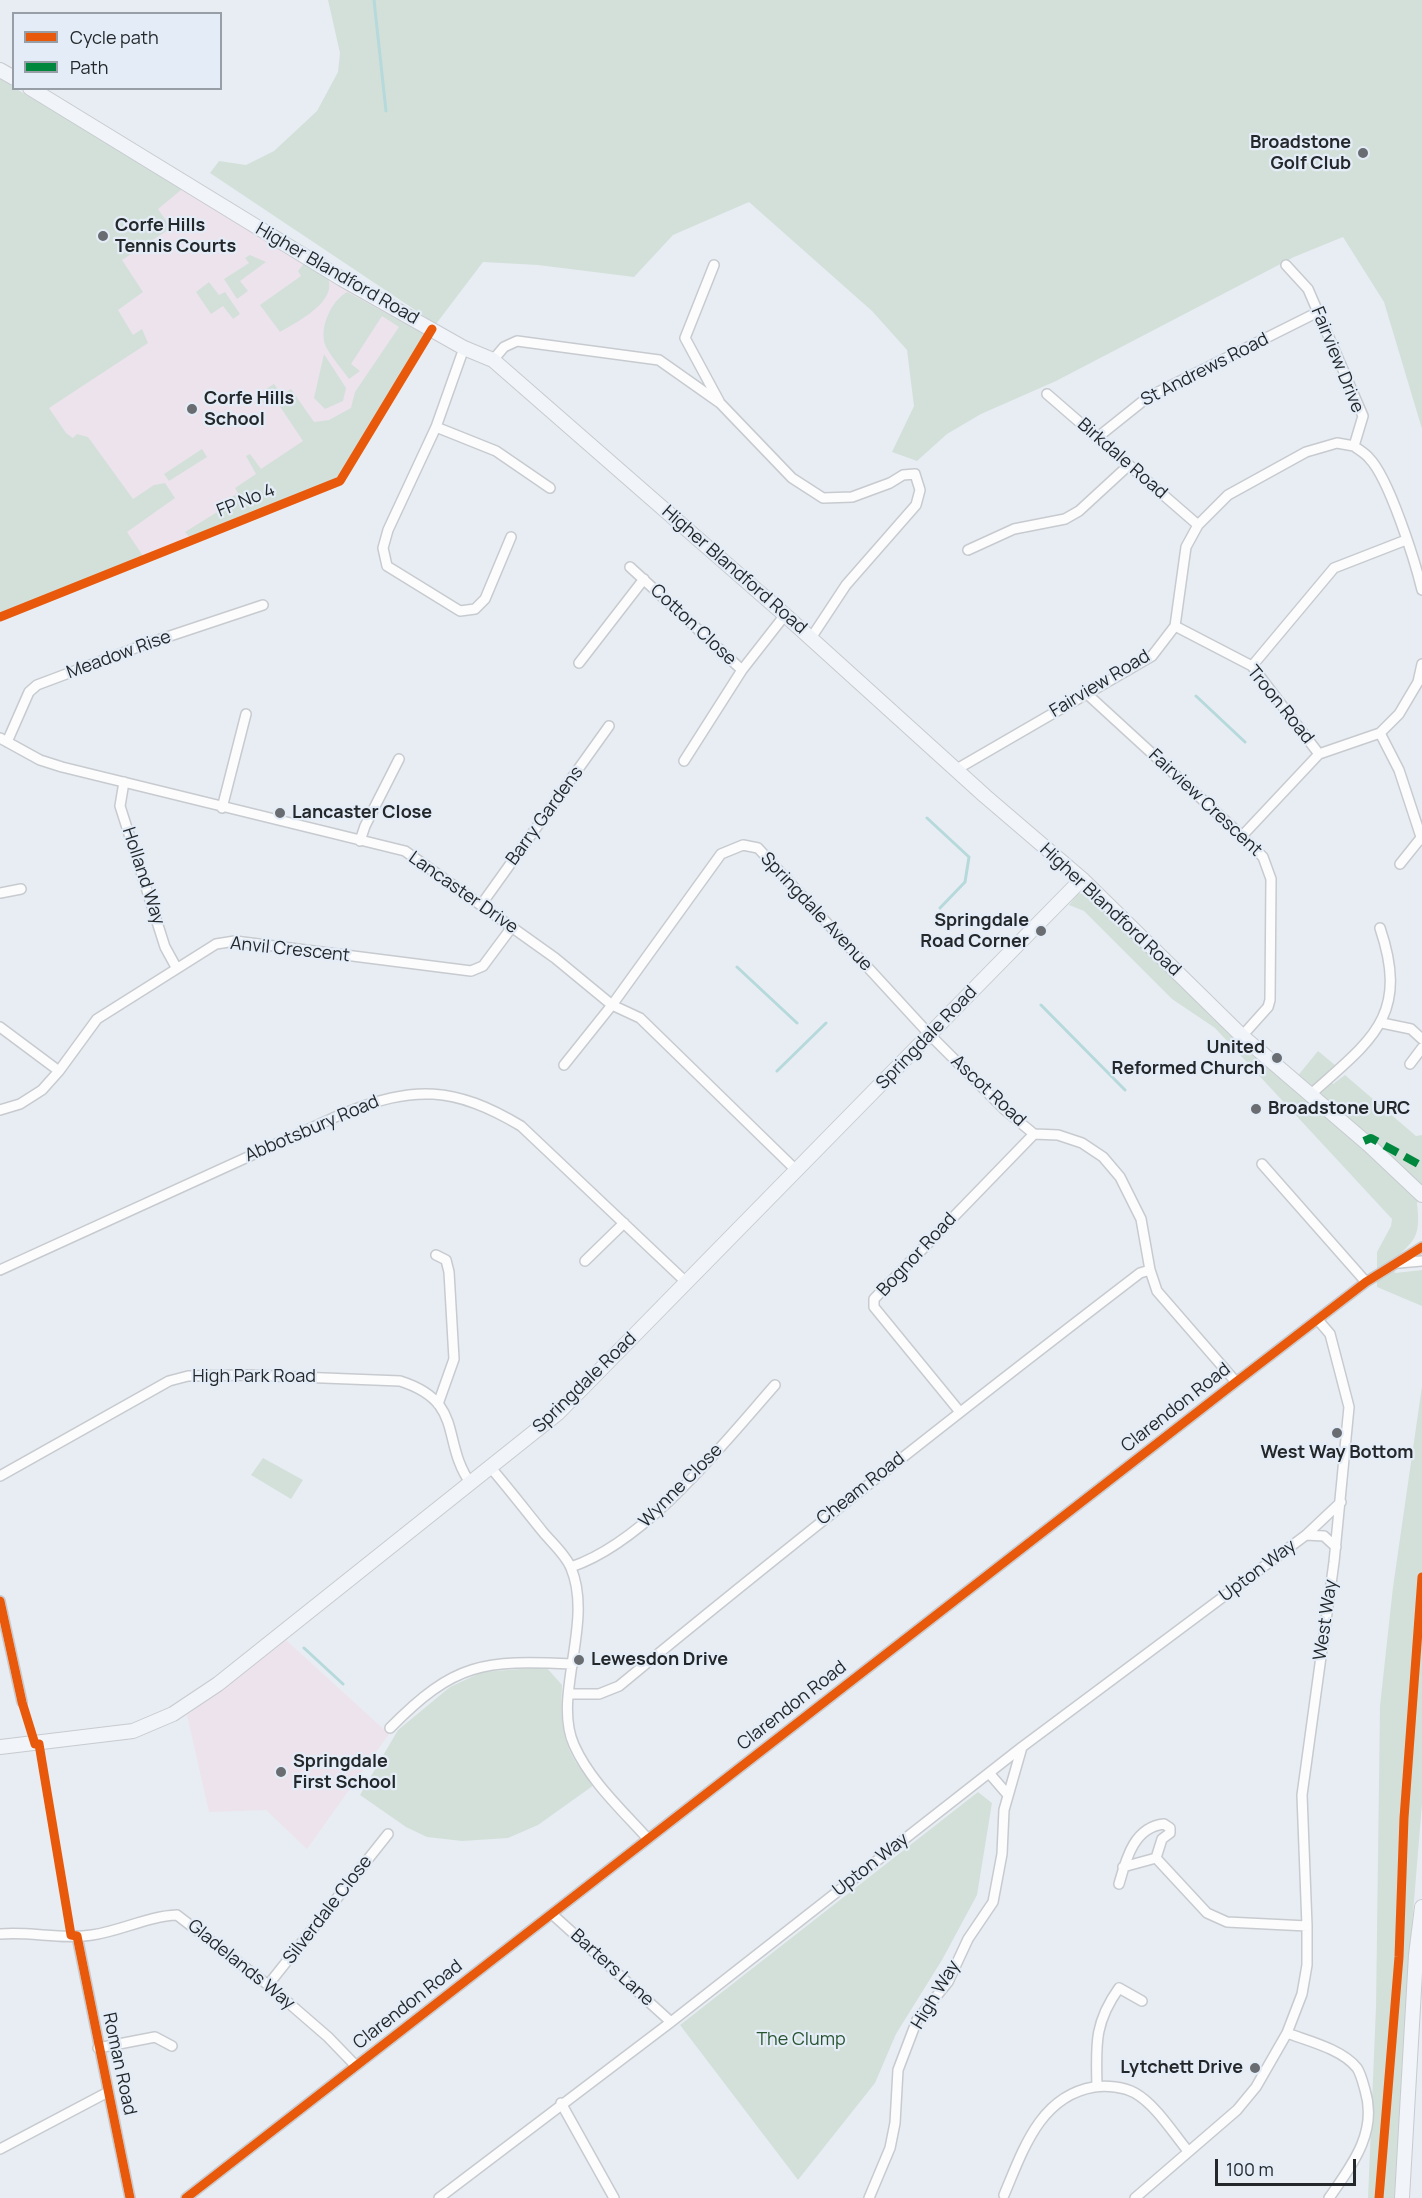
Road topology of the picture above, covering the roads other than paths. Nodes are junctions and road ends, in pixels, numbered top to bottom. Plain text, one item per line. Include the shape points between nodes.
1 (33, 90) edge
2 (714, 265) dead end
3 (1286, 265) dead end
4 (1318, 312) junction
5 (464, 348) junction
6 (493, 360) junction
7 (1047, 394) dead end
8 (720, 403) junction
9 (436, 427) junction
10 (1098, 437) junction
11 (1354, 446) junction
12 (1129, 465) junction
13 (537, 479) junction
14 (530, 488) dead end
15 (550, 488) dead end
16 (1198, 525) junction
17 (511, 537) dead end
18 (1406, 540) junction
19 (968, 550) dead end
20 (630, 567) dead end
21 (644, 579) junction
22 (1422, 591) edge
23 (263, 605) dead end
24 (785, 615) junction
25 (1175, 626) junction
26 (811, 638) junction
27 (579, 663) dead end
28 (1422, 664) edge
29 (1252, 666) junction
30 (742, 670) junction
31 (1086, 693) junction
32 (246, 714) dead end
33 (609, 726) dead end
34 (1380, 732) junction
35 (3, 740) edge
36 (1319, 754) junction
37 (399, 759) dead end
38 (684, 761) dead end
39 (957, 769) junction
40 (124, 783) junction
41 (222, 808) junction
42 (1242, 836) junction
43 (1421, 840) edge
44 (360, 841) junction
45 (1400, 864) dead end
46 (1082, 879) junction
47 (21, 889) dead end
48 (0, 893) edge
49 (481, 905) junction
50 (512, 927) junction
51 (1380, 928) dead end
52 (176, 967) junction
53 (612, 1005) junction
54 (1382, 1023) junction
55 (0, 1027) edge
56 (930, 1035) junction
57 (1242, 1036) junction
58 (1422, 1039) edge
59 (1422, 1048) edge
60 (1410, 1064) dead end
61 (564, 1065) dead end
62 (59, 1071) junction
63 (1310, 1095) junction
64 (0, 1110) edge
65 (1034, 1134) junction
66 (1262, 1164) dead end
67 (797, 1171) junction
68 (1407, 1183) junction
69 (1422, 1195) edge
70 (1422, 1207) edge
71 (624, 1223) junction
72 (1422, 1247) edge
73 (436, 1255) dead end
74 (585, 1261) dead end
75 (1422, 1261) edge
76 (1397, 1264) junction
77 (0, 1270) edge
78 (1150, 1270) junction
79 (1366, 1282) junction
80 (687, 1283) junction
81 (1318, 1320) junction
82 (1236, 1382) junction
83 (775, 1385) dead end
84 (438, 1404) junction
85 (960, 1412) junction
86 (491, 1468) junction
87 (0, 1476) edge
88 (471, 1484) junction
89 (1341, 1502) junction
90 (1306, 1535) junction
91 (1336, 1547) junction
92 (571, 1567) junction
93 (0, 1601) edge
94 (573, 1664) junction
95 (570, 1694) junction
96 (22, 1702) dead end
97 (390, 1728) dead end
98 (0, 1747) edge
99 (1022, 1748) junction
100 (989, 1773) junction
101 (1008, 1795) junction
102 (388, 1834) dead end
103 (648, 1839) junction
104 (1156, 1858) junction
105 (1124, 1867) junction
106 (1119, 1884) dead end
107 (1422, 1907) edge
108 (552, 1914) junction
109 (1307, 1926) junction
110 (0, 1934) edge
111 (77, 1936) junction
112 (268, 1985) junction
113 (1142, 2001) dead end
114 (671, 2022) junction
115 (1287, 2032) junction
116 (172, 2046) dead end
117 (98, 2048) junction
118 (356, 2066) junction
119 (1098, 2086) junction
120 (108, 2092) junction
121 (561, 2103) junction
122 (0, 2149) edge
123 (1188, 2151) junction
124 (1004, 2195) dead end
125 (130, 2198) edge
126 (186, 2198) edge
127 (439, 2198) edge
128 (614, 2198) edge
129 (869, 2198) edge
130 (1135, 2198) edge
131 (1329, 2198) edge
132 (1402, 2198) edge

1 - 5 main road, Higher Blandford Road via 316,263
2 - 8 street via 685,338
3 - 4 street, Fairview Drive via 1308,289
4 - 10 street, St Andrews Road via 1148,397
4 - 11 street, Fairview Drive via 1363,416
5 - 6 main road, Higher Blandford Road
5 - 9 street
6 - 8 street, Higher Blandford Road via 504,347 517,341 659,360
6 - 24 main road, Higher Blandford Road
7 - 10 street, Birkdale Road
8 - 26 street, Higher Blandford Road via 792,478 824,498 852,497 909,473 919,481 919,499 910,515 846,585
9 - 13 street via 496,451
9 - 17 street via 388,530 383,548 387,566 460,611 475,609 508,559
10 - 12 street, Birkdale Road
11 - 16 street, Fairview Road via 1337,443 1306,452 1228,495
11 - 18 street via 1369,458 1382,478
12 - 16 street, Birkdale Road
12 - 19 street via 1065,519 1014,529
13 - 14 street
13 - 15 street
16 - 25 street, Fairview Road via 1186,547
18 - 22 street
18 - 29 street via 1334,568
20 - 21 street, Cotton Close
21 - 27 street, Cotton Close
21 - 30 street, Cotton Close
23 - 35 street, Meadow Rise via 37,685 29,692
24 - 26 main road, Higher Blandford Road
24 - 30 street, Cotton Close
25 - 29 street, Troon Road
25 - 31 street, Fairview Road via 1152,657
26 - 39 main road, Higher Blandford Road
28 - 34 street via 1418,682 1399,714
29 - 36 street, Troon Road
30 - 38 street, Cotton Close
31 - 39 street, Fairview Road
31 - 42 street, Fairview Crescent
32 - 41 street
33 - 49 street, Barry Gardens
34 - 36 street
34 - 43 street via 1399,770
35 - 40 street, Lancaster Drive via 40,760
36 - 42 street
37 - 44 street
39 - 46 main road, Higher Blandford Road
40 - 41 street, Lancaster Drive
40 - 52 street, Holland Way via 120,806 165,947
41 - 44 street, Lancaster Drive
42 - 57 street, Fairview Crescent via 1263,857 1271,879 1270,1000
43 - 45 street
44 - 49 street, Lancaster Drive via 405,851
46 - 56 main road, Springdale Road
46 - 57 main road, Higher Blandford Road
47 - 48 street
49 - 50 street, Lancaster Drive
50 - 52 street, Anvil Crescent via 483,966 471,971 235,941 216,944
50 - 53 street, Lancaster Drive
51 - 54 street via 1390,971 1389,1005
52 - 62 street, Anvil Crescent via 97,1019
53 - 56 street, Springdale Avenue via 721,854 743,844 758,848
53 - 61 street, Springdale Avenue
53 - 67 street via 640,1018
54 - 58 street via 1412,1029
54 - 63 street via 1367,1043
55 - 62 street
56 - 65 street, Ascot Road
56 - 67 main road, Springdale Road
57 - 63 main road, Higher Blandford Road
59 - 60 street
62 - 64 street, Anvil Crescent via 29,1099
63 - 68 main road, Higher Blandford Road
65 - 78 street, Ascot Road via 1058,1135 1082,1143 1103,1157 1120,1177 1141,1218
65 - 85 street, Bognor Road via 874,1299 874,1307
66 - 79 street
67 - 80 main road, Springdale Road
68 - 69 main road, Higher Blandford Road
68 - 70 main road, Higher Blandford Road
71 - 74 street
71 - 77 street, Abbotsbury Road via 539,1142 505,1116 464,1098 407,1094 342,1114
71 - 80 street, Abbotsbury Road
72 - 76 street, Clarendon Road
73 - 84 street via 446,1260 449,1272 454,1359
75 - 76 street, Clarendon Road
76 - 79 street, Clarendon Road
78 - 82 street, Ascot Road via 1157,1291
78 - 85 street, Cheam Road via 1140,1273
79 - 81 street, Clarendon Road
80 - 86 main road, Springdale Road via 558,1413
81 - 82 street, Clarendon Road
81 - 89 street, West Way via 1330,1334 1349,1407
82 - 103 street, Clarendon Road
83 - 92 street, Wynne Close via 716,1452 634,1533 592,1560
84 - 87 street, High Park Road via 420,1388 400,1381 248,1374 188,1376 132,1400
84 - 88 street, High Park Road via 448,1417 458,1462
85 - 95 street, Cheam Road via 619,1686 599,1694
86 - 88 main road, Springdale Road
86 - 92 street
88 - 98 main road, Springdale Road via 218,1684 173,1714 133,1731
89 - 90 street, Upton Way
89 - 91 street, West Way
90 - 91 street, Upton Way via 1324,1536
90 - 99 street, Upton Way
91 - 109 street, West Way via 1302,1787
92 - 94 street via 578,1613
93 - 96 street
94 - 95 street
94 - 97 street via 512,1662 472,1668 425,1695
95 - 103 street via 568,1724 573,1744 590,1773
99 - 100 street, Upton Way
99 - 101 street, High Way
100 - 101 street
100 - 114 street, Upton Way
101 - 129 street, High Way via 993,1902 968,1939 948,1982 917,2020 898,2070 890,2148
102 - 112 street, Silverdale Close
103 - 108 street, Clarendon Road
104 - 105 street
104 - 105 street via 1162,1839 1170,1833 1164,1824 1147,1830 1135,1842
104 - 109 street via 1207,1913 1227,1922
105 - 106 street
107 - 132 main road
108 - 114 street, Barters Lane
108 - 118 street, Clarendon Road
109 - 115 street, West Way via 1302,1994
110 - 111 street, Gladelands Way
111 - 112 street, Gladelands Way via 177,1915
111 - 117 street, Roman Road
112 - 118 street, Gladelands Way
113 - 119 street via 1119,1988 1104,2009 1096,2046
114 - 121 street, Upton Way
115 - 123 street, West Way via 1256,2087 1237,2110
115 - 131 street via 1345,2058 1357,2068 1368,2101 1370,2122 1357,2159
116 - 117 street via 155,2037
117 - 120 street, Roman Road
118 - 126 street, Clarendon Road
119 - 123 street via 1135,2093
119 - 124 street via 1075,2091 1049,2109 1031,2133
120 - 122 street
120 - 125 street, Roman Road
121 - 127 street, Upton Way
121 - 128 street
123 - 130 street, West Way

